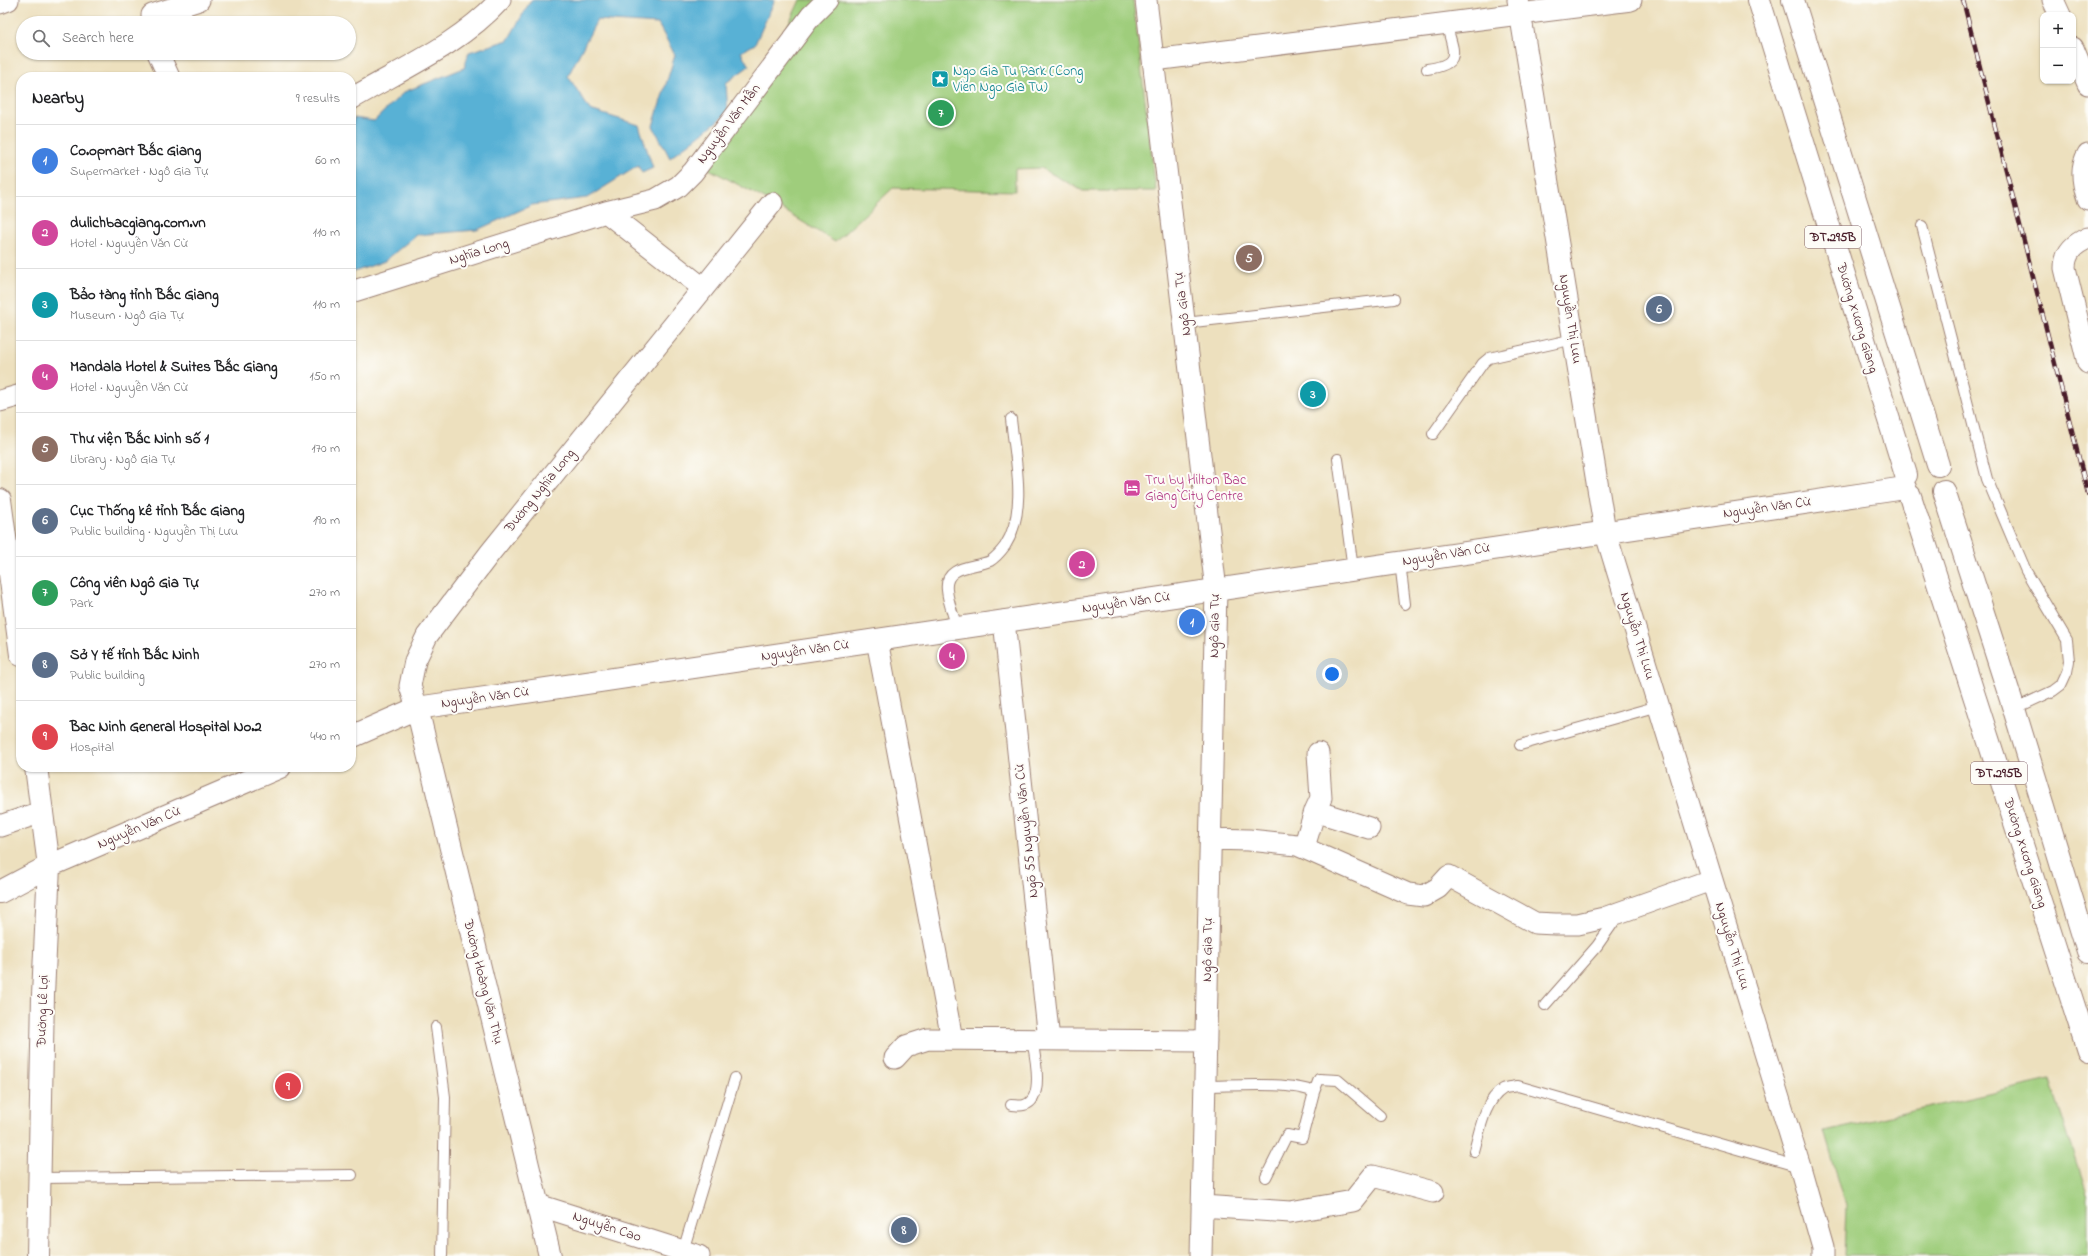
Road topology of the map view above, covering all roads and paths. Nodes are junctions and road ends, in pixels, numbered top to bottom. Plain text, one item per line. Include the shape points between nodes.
1 (8, 0) edge
2 (199, 0) edge
3 (500, 0) edge
4 (827, 0) edge
5 (1146, 0) edge
6 (1631, 0) edge
7 (1761, 0) edge
8 (1784, 0) edge
9 (1794, 0) edge
10 (2053, 0) edge
11 (0, 3) edge
12 (1519, 7) edge
13 (2059, 12) edge
14 (151, 13) edge
15 (1446, 23) junction
16 (2076, 55) edge
17 (161, 60) edge
18 (1154, 60) junction
19 (1427, 69) dead end
20 (167, 72) edge
21 (2088, 84) edge
22 (356, 96) edge
23 (2088, 154) edge
24 (2088, 200) edge
25 (772, 203) dead end
26 (606, 212) junction
27 (1922, 226) dead end
28 (2088, 238) edge
29 (703, 288) junction
30 (356, 290) edge
31 (1394, 299) dead end
32 (1185, 323) junction
33 (1574, 339) junction
34 (2088, 363) edge
35 (16, 397) edge
36 (0, 402) edge
37 (1011, 419) dead end
38 (1433, 434) dead end
39 (1338, 459) dead end
40 (1938, 466) junction
41 (1907, 486) junction
42 (1944, 491) junction
43 (0, 500) edge
44 (1605, 531) junction
45 (1400, 562) junction
46 (1353, 570) junction
47 (1216, 590) junction
48 (1405, 604) dead end
49 (16, 618) edge
50 (1004, 621) junction
51 (957, 628) junction
52 (877, 640) junction
53 (1658, 706) junction
54 (417, 708) junction
55 (2014, 709) junction
56 (356, 734) edge
57 (1520, 745) dead end
58 (1318, 754) dead end
59 (37, 772) edge
60 (268, 772) edge
61 (1315, 811) junction
62 (42, 812) junction
63 (0, 826) edge
64 (1369, 828) dead end
65 (1210, 839) junction
66 (1304, 847) junction
67 (49, 866) junction
68 (1711, 880) junction
69 (0, 892) edge
70 (1622, 911) junction
71 (2088, 952) edge
72 (1545, 1005) dead end
73 (436, 1027) dead end
74 (952, 1040) junction
75 (1040, 1040) junction
76 (1206, 1041) junction
77 (2088, 1050) edge
78 (895, 1058) dead end
79 (735, 1078) dead end
80 (1205, 1086) junction
81 (1314, 1092) junction
82 (1011, 1105) dead end
83 (1380, 1116) dead end
84 (1474, 1151) dead end
85 (1800, 1167) junction
86 (352, 1175) dead end
87 (39, 1178) junction
88 (1266, 1178) dead end
89 (1433, 1192) dead end
90 (538, 1205) junction
91 (1202, 1206) junction
92 (694, 1255) edge
93 (38, 1256) edge
94 (442, 1256) edge
95 (550, 1256) edge
96 (1201, 1256) edge
97 (1823, 1256) edge

1 - 11 street
2 - 14 street
3 - 22 street via 464,32
4 - 26 street, Nguyễn Văn Mẫn via 811,16 680,186 655,200
5 - 18 street, Ngô Gia Tự
6 - 12 street
7 - 8 main road, ĐT.295B via 1776,3
7 - 41 main road, Đường Xương Giang / ĐT.295B
9 - 40 main road, ĐT.295B
10 - 13 street
12 - 15 street
12 - 33 street, Nguyễn Thị Lưu
15 - 18 street
15 - 19 lane via 1454,55 1443,67
16 - 21 street
17 - 20 street
18 - 32 street, Ngô Gia Tự
23 - 24 street via 2083,163
25 - 29 street, Đường Nghĩa Long
26 - 29 street
26 - 30 street, Nghĩa Long
27 - 55 lane via 1987,479 2026,571 2067,640 2069,661 2061,685
28 - 34 street via 2073,246 2064,268
29 - 54 street, Đường Nghĩa Long via 495,547 427,636 415,661 410,686
31 - 32 lane
32 - 47 street, Ngô Gia Tự
33 - 38 lane via 1489,358
33 - 44 street, Nguyễn Thị Lưu
35 - 36 street
37 - 51 lane via 1018,496 1016,516 1005,546 992,560 958,569 951,574 947,590
39 - 46 lane
40 - 41 main road via 1926,461 1914,465
40 - 42 main road, ĐT.295B via 1945,477
41 - 42 main road via 1915,501 1928,503 1935,501
41 - 44 main road, Nguyễn Văn Cừ
41 - 77 main road, Đường Xương Giang / ĐT.295B
42 - 55 main road, ĐT.295B
43 - 49 main road
44 - 45 main road, Nguyễn Văn Cừ
44 - 53 street, Nguyễn Thị Lưu
45 - 46 main road, Nguyễn Văn Cừ
45 - 48 lane
46 - 47 main road, Nguyễn Văn Cừ
47 - 50 main road, Nguyễn Văn Cừ
47 - 65 street, Ngô Gia Tự
50 - 51 main road, Nguyễn Văn Cừ
50 - 75 street, Ngõ 55 Nguyễn Văn Cừ
51 - 52 main road, Nguyễn Văn Cừ
52 - 54 main road, Nguyễn Văn Cừ
52 - 74 street
53 - 57 lane
53 - 68 street, Nguyễn Thị Lưu
54 - 56 main road, Nguyễn Văn Cừ
54 - 90 main road, Đường Hoàng Văn Thụ
55 - 71 main road, ĐT.295B
58 - 61 street via 1321,798
59 - 62 main road, Đường Lê Lợi
60 - 67 main road, Nguyễn Văn Cừ
61 - 64 street
61 - 66 street
62 - 63 street
62 - 67 main road, Đường Lê Lợi
65 - 66 street via 1249,840
65 - 76 street, Ngô Gia Tự
66 - 70 street via 1408,894 1424,896 1438,888 1449,876 1535,923 1578,924
67 - 69 main road, Nguyễn Văn Cừ
67 - 87 main road, Đường Lê Lợi
68 - 70 street
68 - 85 street, Nguyễn Thị Lưu
70 - 72 lane via 1596,946
73 - 94 lane via 445,1097
74 - 75 street
74 - 78 street via 918,1041 906,1046
75 - 76 street
75 - 82 lane via 1037,1087 1033,1098 1025,1105
76 - 80 street, Ngô Gia Tự
79 - 92 lane
80 - 81 lane via 1274,1086
80 - 91 street, Ngô Gia Tự
81 - 83 lane via 1319,1078 1338,1080
81 - 88 lane via 1302,1138 1287,1135
84 - 85 lane via 1485,1114 1494,1097 1504,1088 1518,1086
85 - 97 street, Nguyễn Thị Lưu via 1823,1248
86 - 87 lane
87 - 93 main road, Đường Lê Lợi
89 - 91 street via 1373,1176 1353,1201 1290,1212
90 - 92 street, Nguyễn Cao
90 - 95 main road, Đường Hoàng Văn Thụ
91 - 96 street, Ngô Gia Tự

